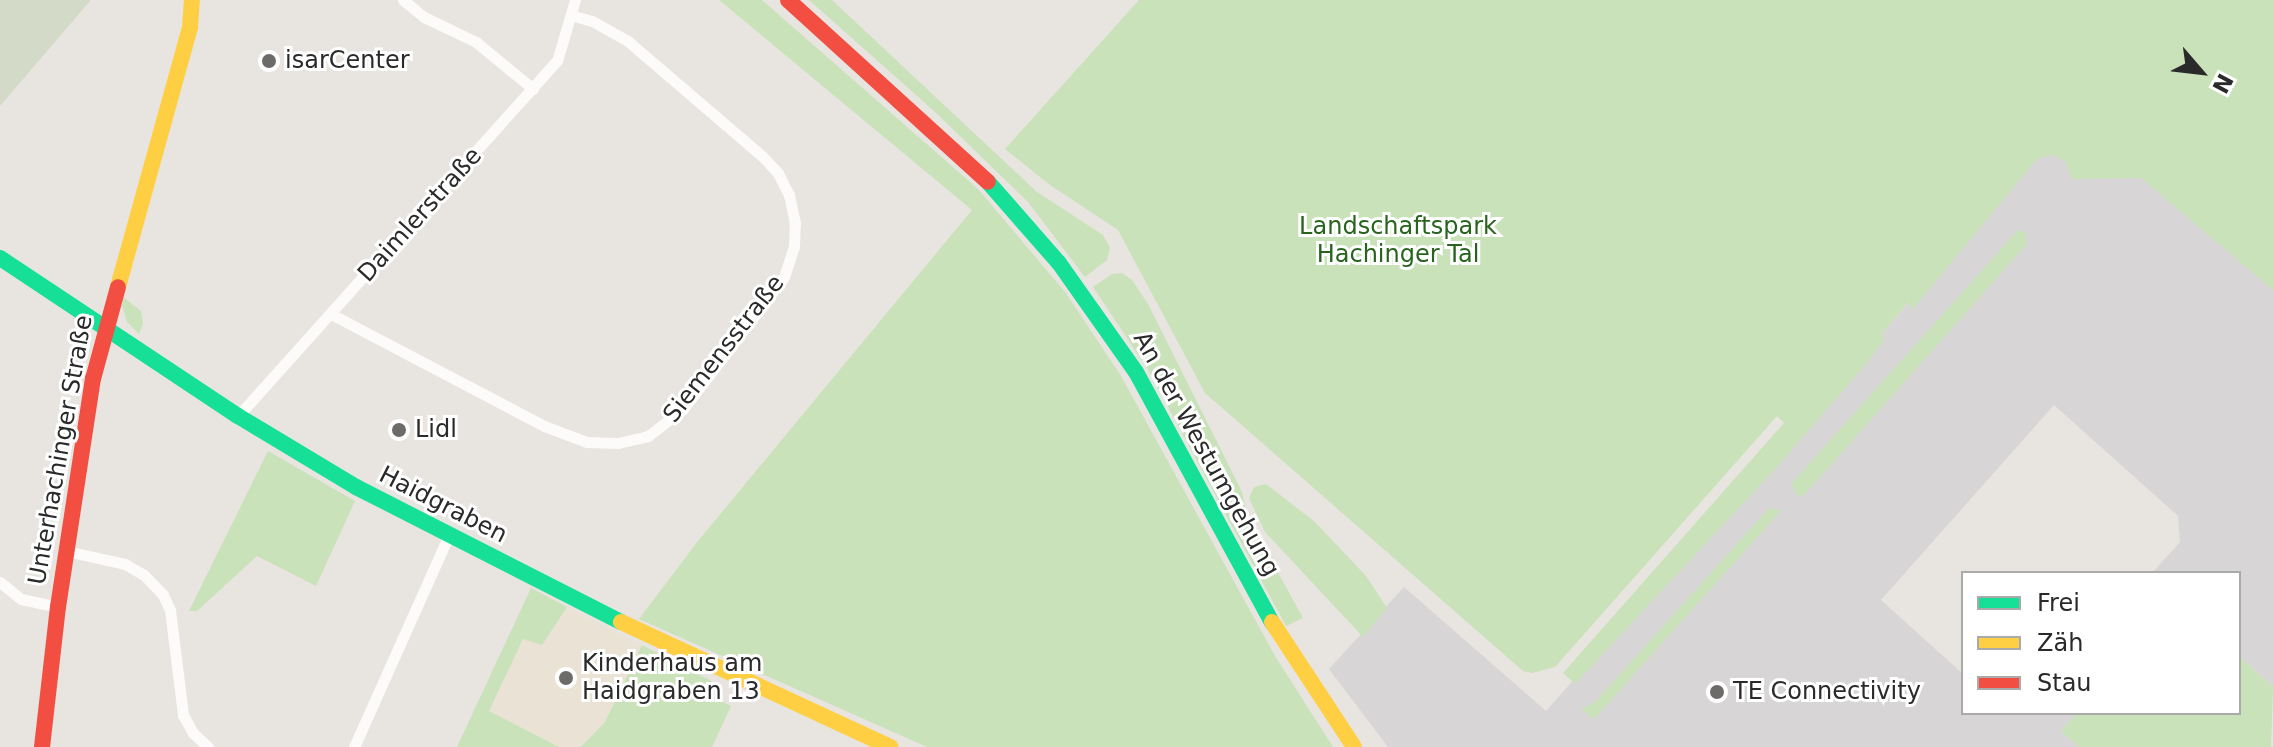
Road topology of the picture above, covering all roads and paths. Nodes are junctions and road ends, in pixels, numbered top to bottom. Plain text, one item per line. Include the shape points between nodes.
1 (192, 0) edge
2 (203, 0) edge
3 (403, 0) edge
4 (575, 0) edge
5 (788, 0) edge
6 (571, 15) junction
7 (190, 27) junction
8 (533, 89) junction
9 (0, 258) edge
10 (331, 314) junction
11 (106, 327) junction
12 (238, 416) junction
13 (449, 535) junction
14 (66, 551) junction
15 (0, 582) edge
16 (58, 607) junction
17 (42, 747) edge
18 (208, 747) edge
19 (354, 747) edge
20 (890, 747) edge
21 (1354, 747) edge

1 - 7 main road, Unterhachinger Straße
2 - 7 main road, Unterhachinger Straße
3 - 8 street via 424,17 476,42
4 - 6 street, Daimlerstraße
5 - 21 main road, An der Westumgehung via 985,179 1059,263 1136,372 1287,650
6 - 8 street, Daimlerstraße via 557,61
6 - 10 street, Siemensstraße via 628,41 762,156 789,195 794,247 784,277 683,409 648,436 618,443 587,442 544,426
7 - 11 main road, Unterhachinger Straße
8 - 10 street, Daimlerstraße
9 - 11 main road, Haidgraben
10 - 12 street, Daimlerstraße
11 - 12 main road, Haidgraben
11 - 14 main road, Unterhachinger Straße
12 - 13 main road, Haidgraben
13 - 19 street
13 - 20 main road, Haidgraben via 697,659
14 - 16 main road, Unterhachinger Straße
14 - 18 street via 125,564 163,595 170,610 183,715
15 - 16 street via 21,599
16 - 17 main road, Unterhachinger Straße

